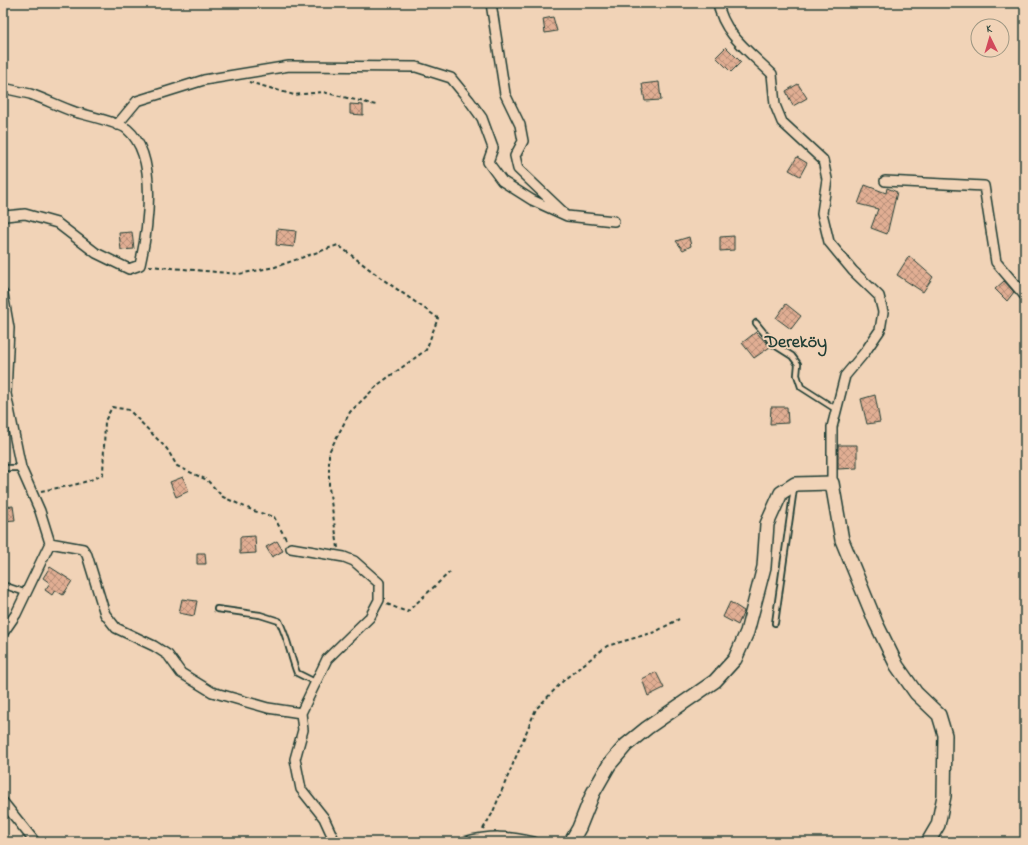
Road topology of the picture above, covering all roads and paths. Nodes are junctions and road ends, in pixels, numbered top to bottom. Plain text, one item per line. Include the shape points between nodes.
1 (491, 3) edge
2 (718, 3) edge
3 (3, 82) edge
4 (247, 82) dead end
5 (3, 88) edge
6 (30, 94) junction
7 (376, 105) dead end
8 (117, 125) junction
9 (885, 181) dead end
10 (567, 216) junction
11 (3, 218) edge
12 (614, 221) dead end
13 (140, 265) junction
14 (3, 294) edge
15 (1025, 296) edge
16 (756, 323) dead end
17 (4, 392) edge
18 (837, 410) junction
19 (3, 468) edge
20 (21, 468) junction
21 (832, 483) junction
22 (795, 484) junction
23 (31, 492) junction
24 (50, 543) junction
25 (291, 548) joint
26 (339, 556) junction
27 (450, 572) dead end
28 (3, 585) edge
29 (26, 593) junction
30 (379, 600) junction
31 (217, 609) dead end
32 (679, 619) dead end
33 (775, 623) dead end
34 (3, 633) edge
35 (315, 682) junction
36 (301, 713) junction
37 (3, 802) edge
38 (477, 839) junction
39 (35, 842) edge
40 (335, 842) edge
41 (464, 842) edge
42 (534, 842) edge
43 (571, 842) edge
44 (928, 842) edge

1 - 10 street via 505,94 520,125 523,141 515,156 518,169
2 - 18 street via 730,33 772,74 775,105 782,122 823,160 827,179 822,213 829,242 853,271 879,296 883,312 880,330 845,376
3 - 6 street
4 - 7 path via 294,95 323,92
5 - 6 street
6 - 8 street
8 - 10 street via 137,101 204,80 289,66 416,67 451,78 469,100 482,118 493,148 488,162 502,181 532,200
8 - 13 street via 126,127 138,140 146,171 148,218
9 - 15 street via 984,186 996,262
10 - 12 street
11 - 13 street via 25,214 57,223 96,253 129,269
13 - 26 path via 239,274 275,267 338,245 438,318 426,350 379,384 350,412 329,452 329,488
14 - 17 street via 9,328
16 - 18 lane via 773,344 792,356 798,364 797,374 801,387
17 - 20 street
18 - 21 street via 832,427
19 - 20 lane
20 - 23 street
21 - 22 street
21 - 44 street via 842,540 876,623 897,666 916,693 939,715 945,735 944,796 938,825
22 - 33 lane
22 - 43 street via 781,493 767,524 764,567 747,632 736,659 715,681 626,745 609,765 593,793
23 - 24 street
23 - 25 path via 70,486 103,474 105,421 112,407 129,410 167,448 177,466 207,480 222,497 274,517
24 - 29 street
24 - 36 street via 83,549 88,555 106,614 116,628 168,655 181,673 212,692 268,708
25 - 26 street
26 - 30 street via 354,561 379,583
27 - 30 path via 407,612
28 - 29 lane
29 - 34 street
30 - 35 street via 370,617 327,659
31 - 35 lane via 260,615 279,621 287,636 290,655 297,673
32 - 38 path via 655,632 607,646 565,679 536,709 492,814
35 - 36 street
36 - 40 street via 303,730 296,759 301,789 324,818
37 - 39 street
38 - 41 street
38 - 42 street via 507,836

